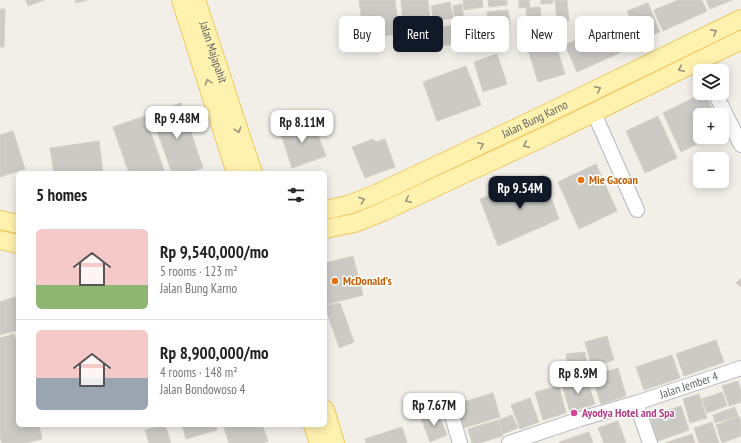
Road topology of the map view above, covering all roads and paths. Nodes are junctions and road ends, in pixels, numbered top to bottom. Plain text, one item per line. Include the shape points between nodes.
1 (182, 0) edge
2 (196, 0) edge
3 (741, 18) edge
4 (741, 40) edge
5 (704, 64) edge
6 (693, 70) edge
7 (718, 100) edge
8 (594, 113) junction
9 (542, 116) junction
10 (550, 134) junction
11 (741, 145) edge
12 (235, 171) edge
13 (252, 171) edge
14 (327, 210) edge
15 (637, 210) dead end
16 (0, 220) edge
17 (16, 224) edge
18 (327, 229) edge
19 (0, 240) edge
20 (16, 243) edge
21 (741, 368) edge
22 (636, 403) junction
23 (452, 416) dead end
24 (327, 417) edge
25 (314, 427) edge
26 (319, 443) edge
27 (335, 443) edge
28 (460, 443) edge
29 (509, 443) edge
30 (650, 443) edge

12 -> 1 main road
2 -> 13 main road, Jalan Majapahit
9 -> 3 main road, Jalan Bung Karno
4 - 5 main road
6 -> 8 main road
7 - 11 street
8 - 10 main road
8 - 15 street
9 - 10 main road
14 -> 9 main road, Jalan Bung Karno via 374,195
10 -> 18 main road via 382,212 355,223
16 - 17 main road
19 - 20 main road
21 - 22 street, Jalan Jember 4
22 - 29 street, Jalan Jember 4
22 - 30 street
23 - 28 street
24 - 27 main road
25 - 26 main road

